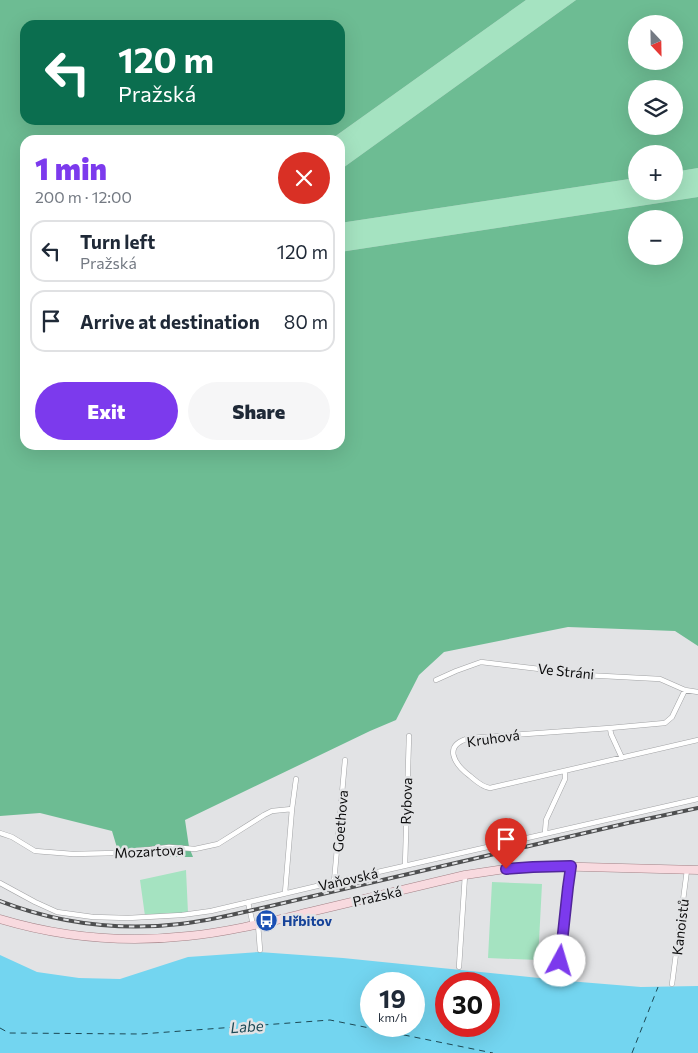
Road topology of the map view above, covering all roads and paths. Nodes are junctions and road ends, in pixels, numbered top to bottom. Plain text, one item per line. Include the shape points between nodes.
1 (436, 680) dead end
2 (685, 690) junction
3 (698, 692) edge
4 (610, 728) junction
5 (409, 736) dead end
6 (698, 740) edge
7 (622, 758) junction
8 (345, 760) dead end
9 (565, 771) junction
10 (296, 779) dead end
11 (698, 798) edge
12 (292, 808) junction
13 (0, 833) edge
14 (545, 833) junction
15 (405, 866) junction
16 (571, 866) junction
17 (687, 870) junction
18 (698, 870) edge
19 (465, 875) junction
20 (334, 882) junction
21 (0, 883) edge
22 (285, 893) junction
23 (248, 902) junction
24 (0, 919) edge
25 (256, 925) junction
26 (260, 950) dead end
27 (459, 966) dead end
28 (558, 979) dead end
29 (672, 984) dead end

1 - 2 street, Ve Stráni via 481,662 565,674 660,679
2 - 3 street, Ve Stráni
2 - 4 street, Kruhová via 672,717 665,723
4 - 7 street
4 - 9 street, Kruhová via 470,738 458,743 453,750 458,765 486,788
5 - 15 street, Rybova
6 - 7 street, Kruhová
7 - 9 street, Kruhová
8 - 20 street, Goethova
9 - 14 street via 565,779 546,820
10 - 12 street
11 - 14 street, Vaňovská
12 - 13 street, Mozartova via 264,815 218,844 195,849 169,847 73,854 36,851
12 - 22 street
14 - 15 street, Vaňovská
15 - 20 street, Vaňovská
16 - 17 main road, Pražská
16 - 19 main road, Pražská
16 - 28 street
17 - 18 main road, Pražská
17 - 29 street, Kanoistů
19 - 25 main road, Pražská
19 - 27 street
20 - 22 street, Vaňovská
21 - 23 street, Vaňovská via 57,912 92,917 182,915
22 - 23 street, Vaňovská
23 - 25 street
24 - 25 main road, Pražská via 49,931 121,938 188,936
25 - 26 street

